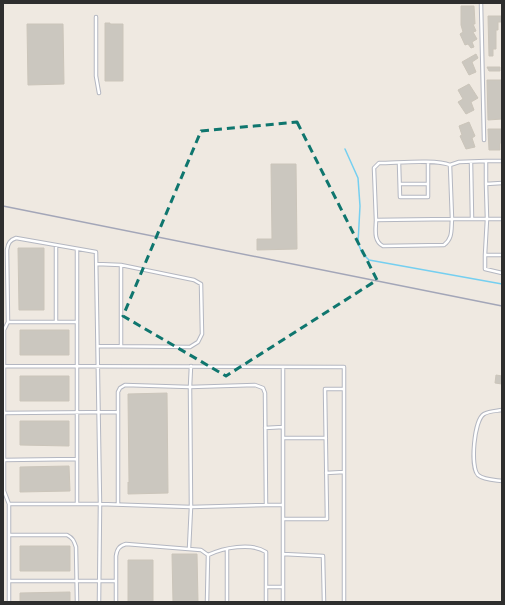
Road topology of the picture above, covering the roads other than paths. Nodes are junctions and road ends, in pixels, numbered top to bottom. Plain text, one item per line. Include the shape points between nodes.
1 (481, 3) edge
2 (96, 17) dead end
3 (99, 93) dead end
4 (484, 140) dead end
5 (502, 161) edge
6 (472, 162) junction
7 (486, 162) junction
8 (400, 163) junction
9 (428, 163) junction
10 (450, 165) junction
11 (502, 183) edge
12 (400, 184) junction
13 (428, 184) junction
14 (486, 184) junction
15 (452, 219) junction
16 (472, 219) junction
17 (487, 219) junction
18 (502, 219) edge
19 (376, 220) junction
20 (56, 245) junction
21 (77, 249) junction
22 (485, 255) junction
23 (502, 255) edge
24 (96, 264) junction
25 (121, 265) junction
26 (502, 272) edge
27 (8, 322) junction
28 (56, 322) junction
29 (77, 322) junction
30 (98, 346) junction
31 (121, 346) junction
32 (4, 366) junction
33 (78, 366) junction
34 (98, 366) junction
35 (191, 366) junction
36 (284, 367) junction
37 (190, 387) junction
38 (344, 389) junction
39 (502, 410) edge
40 (98, 412) junction
41 (118, 412) junction
42 (4, 413) junction
43 (77, 413) junction
44 (283, 427) junction
45 (265, 428) junction
46 (283, 438) junction
47 (326, 438) junction
48 (77, 459) junction
49 (4, 460) junction
50 (326, 472) junction
51 (344, 472) junction
52 (502, 481) edge
53 (9, 504) junction
54 (77, 504) junction
55 (100, 504) junction
56 (118, 504) junction
57 (266, 505) junction
58 (283, 505) junction
59 (191, 507) junction
60 (283, 519) junction
61 (9, 535) junction
62 (227, 548) junction
63 (189, 549) junction
64 (283, 554) junction
65 (208, 555) junction
66 (9, 581) junction
67 (76, 581) junction
68 (98, 581) junction
69 (115, 581) junction
70 (266, 587) junction
71 (283, 587) junction
72 (9, 602) edge
73 (77, 602) edge
74 (99, 602) edge
75 (116, 602) edge
76 (207, 602) edge
77 (227, 602) edge
78 (266, 602) edge
79 (283, 602) edge
80 (324, 602) edge
81 (344, 602) edge

1 - 4 lane
2 - 3 lane via 96,76
5 - 7 lane
6 - 7 lane
6 - 10 lane
6 - 16 lane
7 - 14 lane
8 - 9 lane
8 - 12 lane
8 - 19 lane via 379,163 374,168
9 - 10 lane via 444,162
9 - 13 lane
10 - 15 lane
11 - 14 lane
12 - 13 lane
12 - 13 lane via 400,197 428,197
14 - 17 lane
15 - 16 lane
15 - 19 lane
15 - 19 lane via 451,236 444,245 383,246 376,239
16 - 17 lane
17 - 18 lane
17 - 22 lane
20 - 21 lane
20 - 27 lane via 16,238 8,244
20 - 28 lane
21 - 24 lane via 96,252
21 - 29 lane
22 - 23 lane
22 - 26 lane via 485,269
24 - 25 lane
24 - 30 lane
25 - 31 lane
25 - 31 lane via 194,280 200,284 202,334 198,342 190,346
27 - 28 lane
27 - 32 lane via 4,330
28 - 29 lane
29 - 33 lane
30 - 31 lane
30 - 34 lane
32 - 33 lane
32 - 42 lane
33 - 34 lane
33 - 43 lane
34 - 35 lane
34 - 40 lane
35 - 36 lane
35 - 37 lane
36 - 38 lane via 344,367
36 - 44 lane
37 - 41 lane via 125,386 118,392
37 - 45 lane via 260,386 265,393
37 - 59 lane
38 - 47 lane via 325,389
38 - 51 lane
39 - 52 lane via 484,413 480,418 474,458 474,469 478,475
40 - 41 lane
40 - 43 lane
40 - 55 lane
41 - 56 lane
42 - 43 lane
42 - 49 lane
43 - 48 lane
44 - 45 lane
44 - 46 lane
45 - 57 lane
46 - 47 lane
46 - 58 lane
47 - 50 lane
48 - 49 lane
48 - 54 lane
49 - 53 lane via 4,491
50 - 51 lane
50 - 60 lane via 327,519
51 - 81 lane
53 - 54 lane
53 - 61 lane
54 - 55 lane
55 - 56 lane
55 - 68 lane
56 - 59 lane
57 - 58 lane
57 - 59 lane
58 - 60 lane
59 - 63 lane
60 - 64 lane
61 - 66 lane
61 - 67 lane via 71,537 76,547
62 - 65 lane
62 - 70 lane via 257,548 266,552
62 - 77 lane
63 - 65 lane via 201,550
63 - 69 lane via 126,544 121,546 117,549
64 - 71 lane
64 - 80 lane via 324,556
65 - 76 lane
66 - 67 lane
66 - 72 lane
67 - 68 lane
67 - 73 lane
68 - 69 lane
68 - 74 lane
69 - 75 lane
70 - 71 lane
70 - 78 lane
71 - 79 lane

